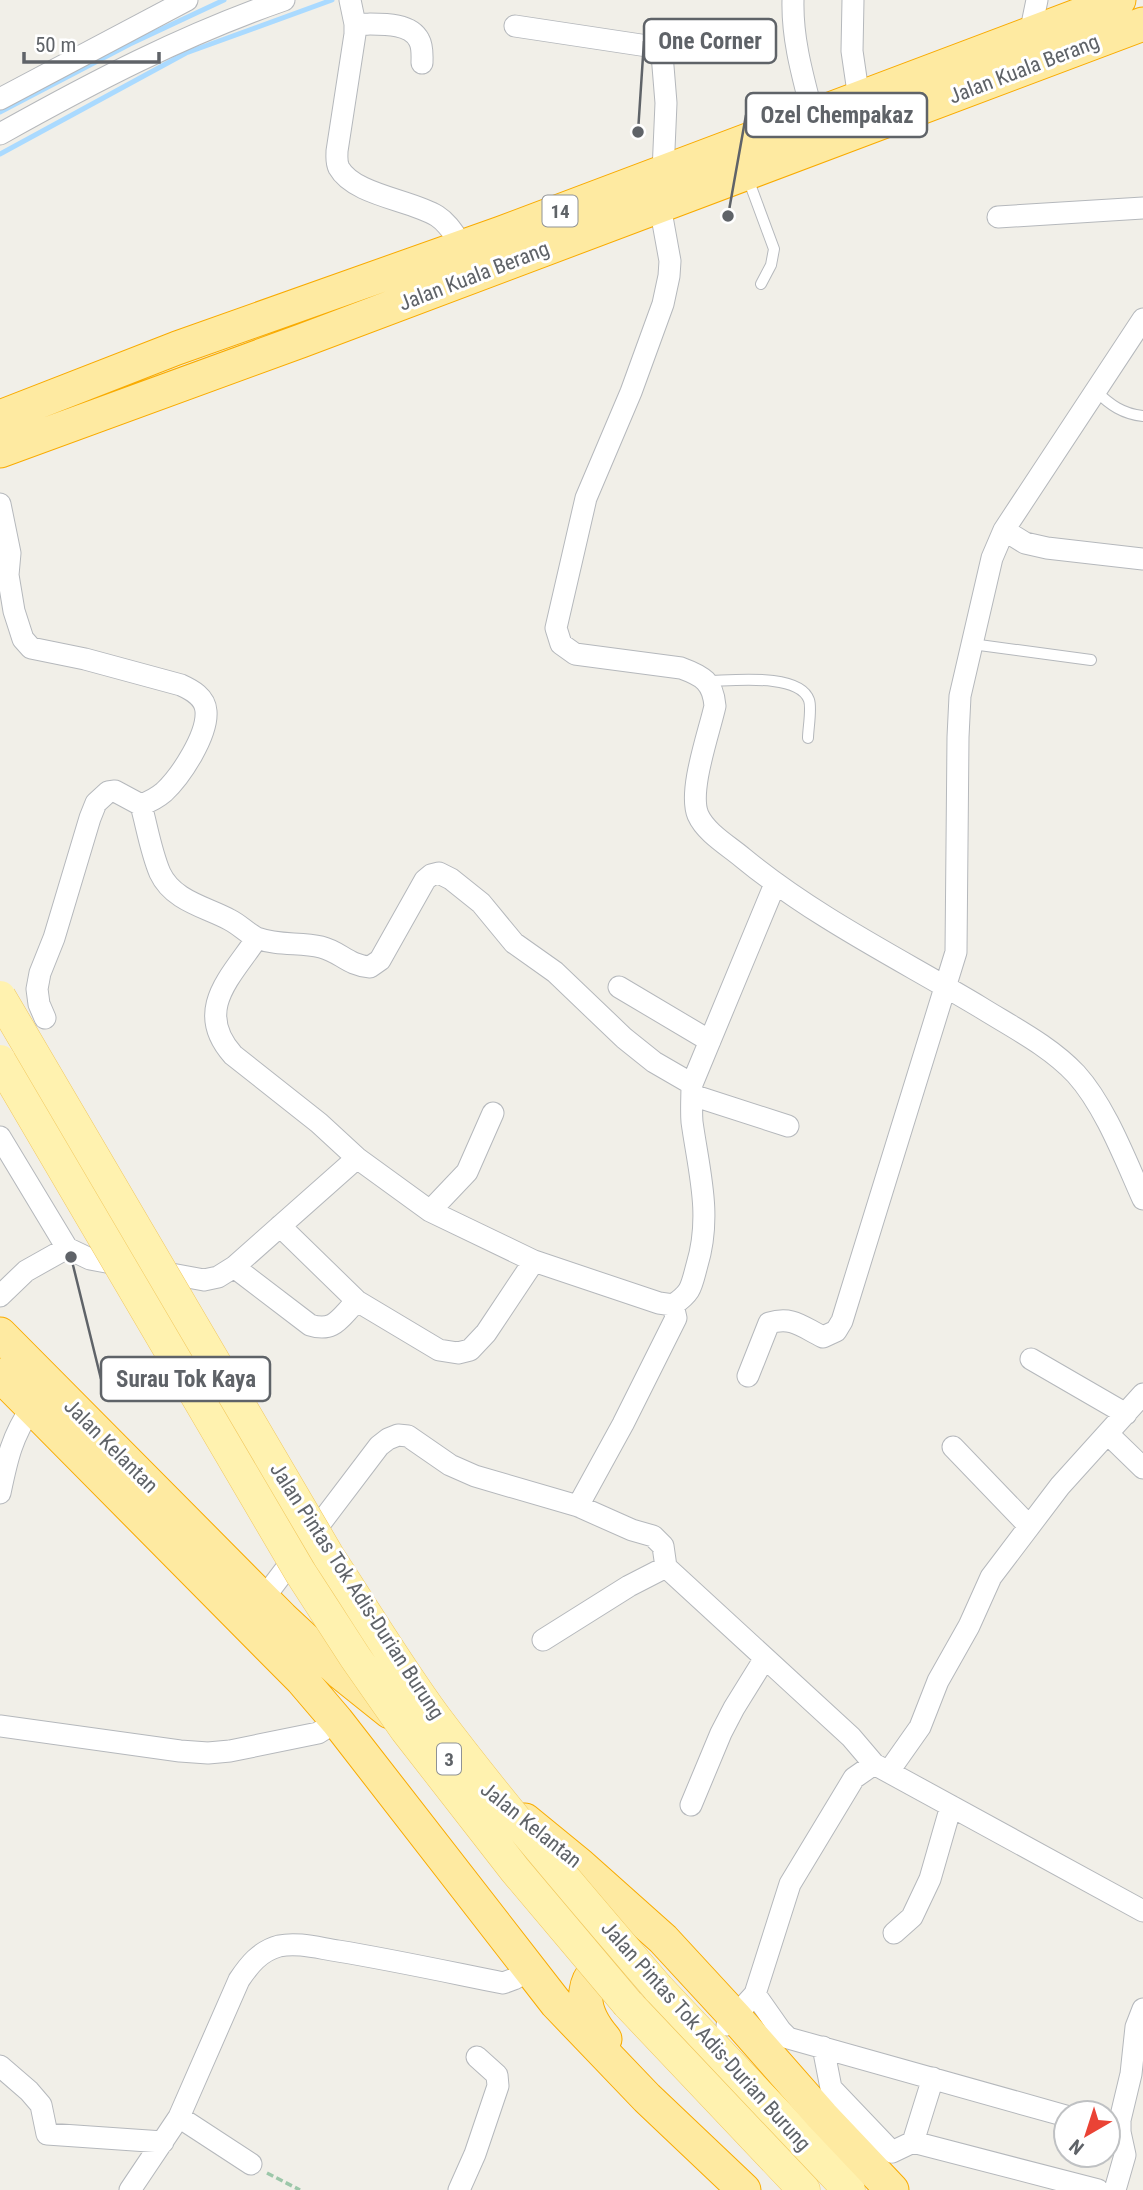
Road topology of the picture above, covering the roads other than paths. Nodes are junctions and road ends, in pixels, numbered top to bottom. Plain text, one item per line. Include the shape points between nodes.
1 (187, 0) edge
2 (284, 0) edge
3 (793, 0) edge
4 (853, 0) edge
5 (1037, 0) edge
6 (1119, 0) edge
7 (352, 10) edge
8 (1143, 24) edge
9 (515, 26) dead end
10 (1030, 34) junction
11 (422, 63) dead end
12 (0, 99) edge
13 (859, 99) junction
14 (813, 116) junction
15 (0, 134) edge
16 (663, 172) junction
17 (747, 173) junction
18 (660, 206) junction
19 (1143, 208) edge
20 (998, 217) dead end
21 (479, 251) junction
22 (761, 284) dead end
23 (1143, 319) edge
24 (301, 341) junction
25 (177, 348) junction
26 (1096, 391) junction
27 (1143, 416) edge
28 (0, 417) edge
29 (0, 451) edge
30 (0, 504) edge
31 (1004, 530) junction
32 (1143, 559) edge
33 (972, 644) junction
34 (1091, 660) dead end
35 (707, 681) junction
36 (808, 738) dead end
37 (141, 805) junction
38 (775, 884) junction
39 (257, 938) junction
40 (946, 986) junction
41 (618, 988) dead end
42 (0, 997) edge
43 (45, 1018) dead end
44 (710, 1041) junction
45 (0, 1061) edge
46 (692, 1089) junction
47 (493, 1113) dead end
48 (788, 1126) dead end
49 (0, 1138) edge
50 (357, 1158) junction
51 (1143, 1199) edge
52 (430, 1211) junction
53 (280, 1226) junction
54 (66, 1248) junction
55 (534, 1261) junction
56 (234, 1267) junction
57 (0, 1296) edge
58 (357, 1301) junction
59 (673, 1305) junction
60 (0, 1334) edge
61 (1031, 1359) dead end
62 (0, 1375) edge
63 (748, 1376) dead end
64 (1143, 1394) edge
65 (32, 1407) junction
66 (1126, 1414) junction
67 (1109, 1434) junction
68 (953, 1447) dead end
69 (1143, 1468) edge
70 (0, 1493) edge
71 (578, 1506) junction
72 (1029, 1526) junction
73 (666, 1567) junction
74 (263, 1600) junction
75 (542, 1640) dead end
76 (765, 1658) junction
77 (337, 1721) junction
78 (0, 1726) edge
79 (881, 1767) junction
80 (691, 1805) dead end
81 (951, 1805) junction
82 (1143, 1911) edge
83 (894, 1933) dead end
84 (530, 1969) junction
85 (1143, 2009) edge
86 (738, 2013) junction
87 (822, 2047) junction
88 (477, 2057) dead end
89 (0, 2066) edge
90 (933, 2078) junction
91 (1052, 2112) edge
92 (1122, 2112) edge
93 (179, 2117) junction
94 (163, 2142) junction
95 (913, 2142) junction
96 (1122, 2148) edge
97 (251, 2164) road end
98 (718, 2166) junction
99 (1122, 2166) edge
100 (1121, 2169) edge
101 (130, 2190) edge
102 (459, 2190) edge
103 (744, 2190) edge
104 (804, 2190) edge
105 (849, 2190) edge
106 (892, 2190) edge
107 (1098, 2190) edge
108 (1115, 2190) edge

1 - 12 street
2 - 15 street via 134,62
3 - 14 street via 796,52
4 - 13 street via 852,51
5 - 10 street
6 - 10 highway, Jalan Kuala Berang / 14
7 - 11 street via 412,32 421,44
7 - 21 street via 339,168 372,192 439,217
8 - 17 highway, Jalan Kuala Berang / 14
9 - 16 street via 659,50 666,103
10 - 13 highway, Jalan Kuala Berang / 14
13 - 14 highway, Jalan Kuala Berang / 14
14 - 16 highway, Jalan Kuala Berang / 14
16 - 21 highway, Jalan Kuala Berang / 14
17 - 18 highway, Jalan Kuala Berang / 14
17 - 22 lane via 774,249
18 - 21 highway, Jalan Kuala Berang / 14
18 - 35 street via 670,276 631,392 586,498 556,628 561,644 575,654 681,668
19 - 20 street
21 - 24 highway, Jalan Kuala Berang / 14
21 - 25 highway, Jalan Kuala Berang / 14
23 - 26 street
24 - 25 highway via 288,329 274,326
24 - 29 highway, Jalan Kuala Berang / 14
25 - 28 highway, Jalan Kuala Berang / 14
26 - 27 lane via 1110,405
26 - 31 street
30 - 37 street via 10,553 13,611 31,648 181,685 204,702 204,724 195,750 165,791
31 - 32 street via 1047,548
31 - 33 street via 992,558
33 - 34 lane
33 - 40 street via 960,696 956,952
35 - 36 lane via 769,680 802,690 809,700
35 - 38 street via 715,706 695,790 699,818
37 - 39 street via 161,874 176,893
37 - 43 street via 115,791 101,796 93,810 40,973 37,989
38 - 40 street
38 - 44 street
39 - 46 street via 329,949 356,966 370,967 380,960 425,880 439,873 481,903 514,943 555,972 624,1038
39 - 50 street via 219,995 214,1011 222,1043
40 - 51 street via 1075,1073 1095,1098
40 - 63 street via 842,1321 836,1331 823,1337 794,1321 769,1323
41 - 44 street
42 - 105 main road, Jalan Pintas Tok Adis-Durian Burung / 3, bridge via 329,1557 434,1716 658,1988
44 - 46 street
45 - 104 main road, Jalan Pintas Tok Adis-Durian Burung / 3, bridge via 300,1572 406,1730 628,2004
46 - 48 street
46 - 59 street via 705,1225 688,1294
47 - 52 street via 467,1172
49 - 54 street
50 - 52 street
50 - 53 street
52 - 55 street
53 - 56 street
53 - 58 street
54 - 56 street via 90,1259 204,1280
54 - 57 street via 26,1270
55 - 58 street via 486,1333 470,1350 458,1353 439,1350
55 - 59 street
56 - 58 street via 310,1325 322,1329 332,1326
59 - 71 street via 676,1318
60 - 74 highway, Jalan Kelantan / 3
61 - 66 street
62 - 65 highway, Jalan Kelantan
64 - 66 street
65 - 70 street via 9,1450
65 - 77 highway, Jalan Kelantan
66 - 67 street
67 - 69 street
67 - 72 street
68 - 72 street
71 - 73 street via 653,1536 663,1546
71 - 74 street via 475,1476 450,1465 416,1440 398,1435 379,1446
72 - 79 street via 991,1577 920,1727
73 - 75 street
73 - 76 street
74 - 86 highway, Jalan Kelantan / 3 via 340,1672 590,1874
76 - 79 street
76 - 80 street via 725,1724
77 - 78 street via 318,1733 208,1753
77 - 84 highway, Jalan Kelantan
79 - 81 street
79 - 86 street via 854,1778 790,1884
81 - 82 street
81 - 83 street via 930,1879 912,1917
84 - 93 street via 503,1983 295,1944 262,1952 239,1980
84 - 98 highway, Jalan Kelantan via 583,2032
85 - 92 street
86 - 87 street via 788,2038
86 - 98 highway via 636,1955 622,1955 597,1968 585,1993 590,2019 598,2031
86 - 106 highway, Jalan Kelantan / 3 via 822,2116
87 - 90 street
87 - 95 street via 831,2088 892,2152
88 - 102 street via 497,2076 498,2086
89 - 94 street via 40,2105 47,2134
90 - 91 street
90 - 95 street
93 - 94 street
93 - 97 street
94 - 101 street
95 - 107 street
96 - 99 street
98 - 103 highway, Jalan Kelantan
100 - 108 street

